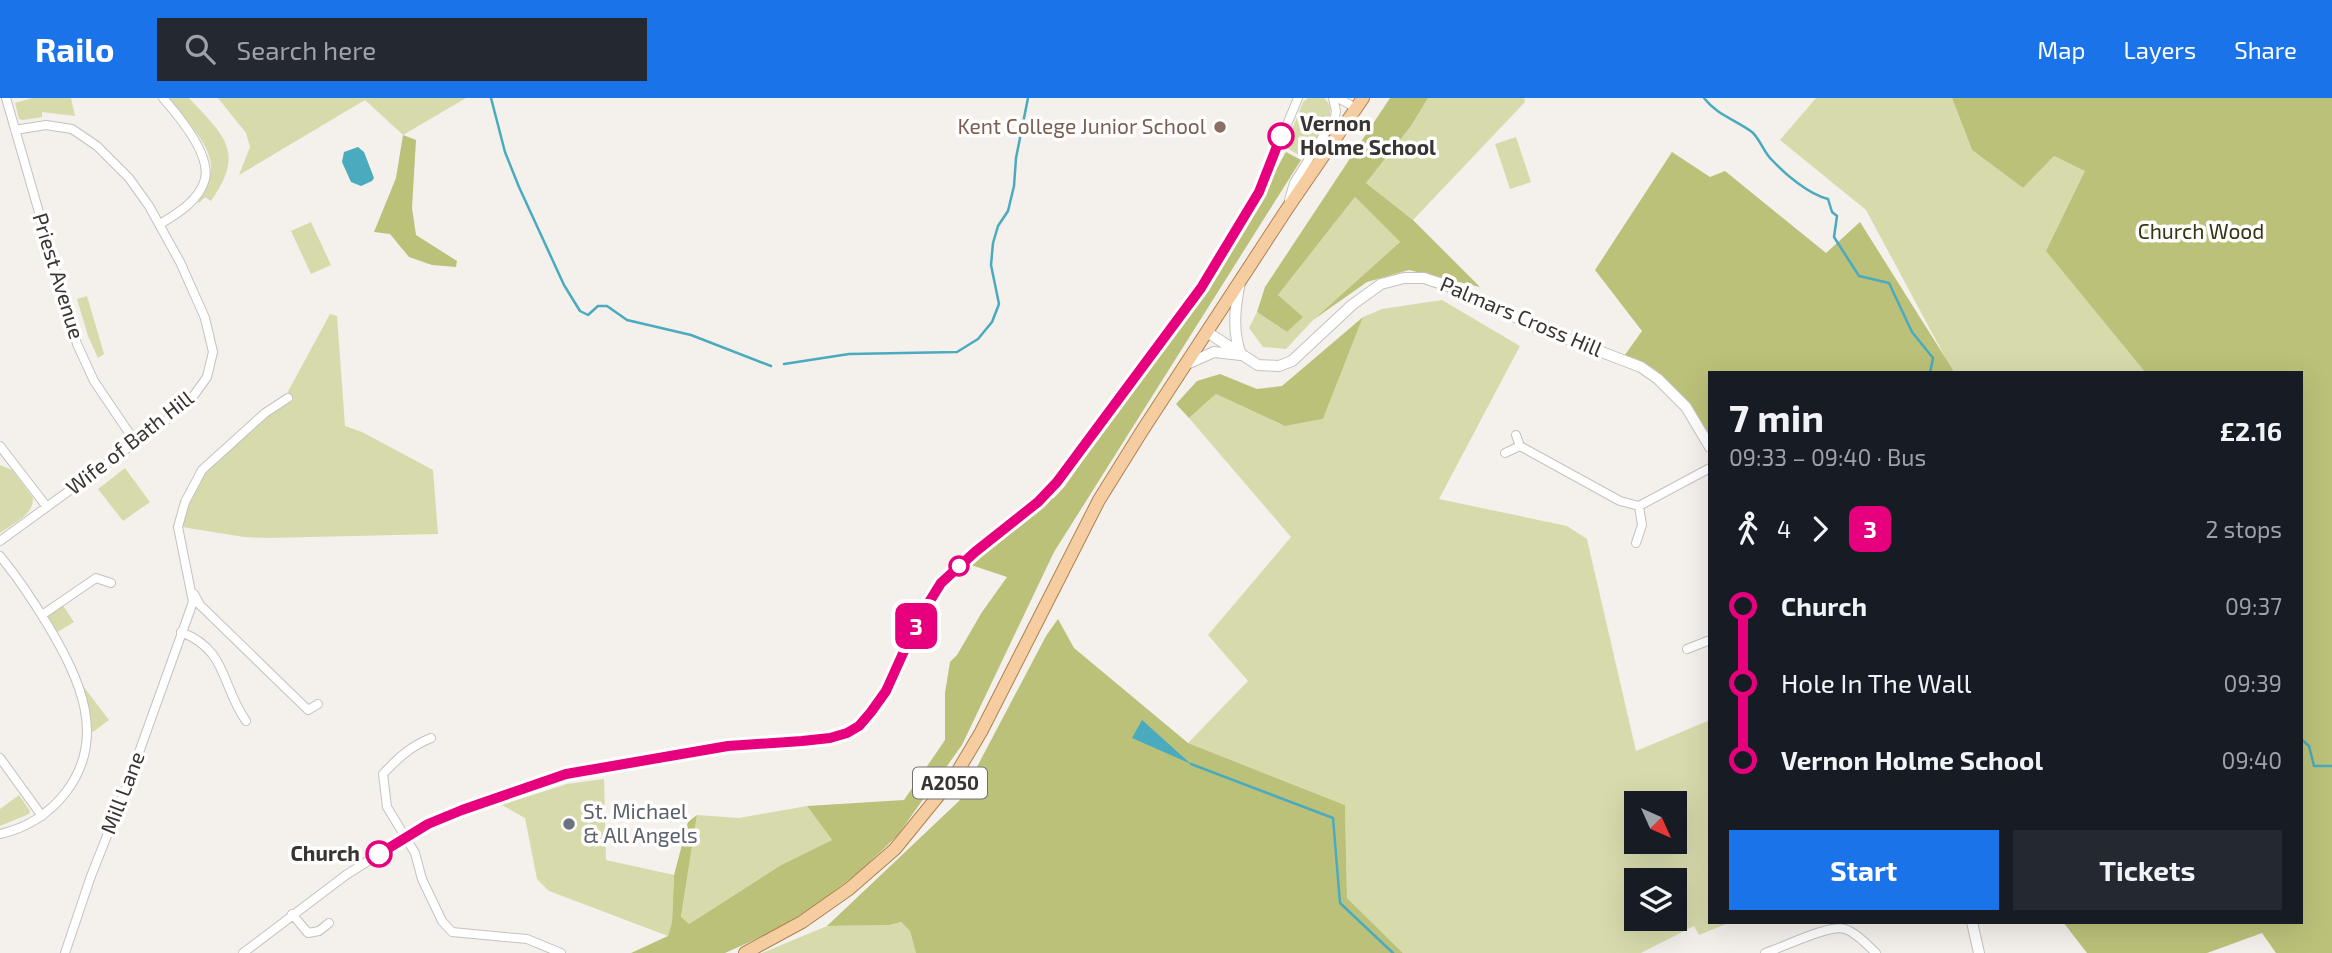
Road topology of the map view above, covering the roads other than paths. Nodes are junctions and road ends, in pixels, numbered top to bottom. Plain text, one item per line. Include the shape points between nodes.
1 (6, 98) edge
2 (163, 98) edge
3 (1298, 98) edge
4 (1335, 98) edge
5 (1359, 103) edge
6 (15, 130) junction
7 (1287, 209) junction
8 (160, 225) junction
9 (1241, 280) junction
10 (1207, 332) junction
11 (1241, 355) junction
12 (1185, 365) junction
13 (288, 398) dead end
14 (1516, 435) dead end
15 (136, 443) junction
16 (1708, 444) edge
17 (1520, 446) junction
18 (2, 452) edge
19 (1505, 453) dead end
20 (1708, 469) edge
21 (1639, 506) junction
22 (47, 507) junction
23 (0, 541) edge
24 (1636, 543) dead end
25 (0, 556) edge
26 (111, 583) dead end
27 (192, 591) junction
28 (42, 615) junction
29 (181, 632) junction
30 (1708, 641) edge
31 (1688, 649) dead end
32 (318, 704) dead end
33 (246, 721) dead end
34 (431, 738) dead end
35 (0, 758) edge
36 (42, 816) junction
37 (0, 834) edge
38 (406, 837) junction
39 (292, 914) junction
40 (329, 923) dead end
41 (1972, 924) edge
42 (1789, 950) edge
43 (65, 953) edge
44 (243, 953) edge
45 (561, 953) edge
46 (745, 953) edge
47 (1765, 953) edge
48 (1876, 953) edge
49 (1979, 953) edge

1 - 6 street, Priest Avenue
2 - 8 street via 191,134 206,172 189,203
3 - 38 street via 1259,192 1201,288 1057,482 936,589 886,691 859,726 830,738 728,746 566,774 462,810
4 - 5 street
4 - 7 street via 1335,117 1293,183
5 - 7 main road, A2050
6 - 8 street, Wife of Bath Hill via 46,125 79,132 130,178
6 - 15 street, Priest Avenue via 77,344 94,381
7 - 9 main road, A2050
8 - 15 street, Wife of Bath Hill via 205,317 212,359 207,377 192,398
9 - 10 main road, A2050
9 - 11 street via 1235,308
10 - 11 street, Palmars Cross Hill
10 - 12 main road, A2050
11 - 12 street via 1214,352
11 - 16 street, Palmars Cross Hill via 1258,365 1287,364 1381,284 1424,278 1541,330 1641,367 1678,398
12 - 46 main road, A2050 via 1099,500 981,732 950,783 895,849 849,889
13 - 27 street, Mill Lane via 202,470 189,492 178,527
14 - 17 street
15 - 22 street, Wife of Bath Hill
17 - 19 street
17 - 21 street via 1620,502
18 - 22 street
20 - 21 street
21 - 24 street via 1642,525
22 - 23 street, Wife of Bath Hill
25 - 28 street
26 - 28 street via 96,578
27 - 29 street, Mill Lane via 193,602
27 - 32 street, Mill Lane via 200,605 308,710
28 - 36 street via 84,697 87,729 77,775
29 - 33 street via 212,650
29 - 43 street, Mill Lane
30 - 31 street
34 - 38 street via 414,745 383,774 387,807
35 - 36 street
36 - 37 street
38 - 39 street
38 - 45 street via 442,922 452,932 527,939
39 - 40 street via 308,933
39 - 44 street
41 - 49 street
42 - 47 street
42 - 48 street via 1829,928 1840,928

